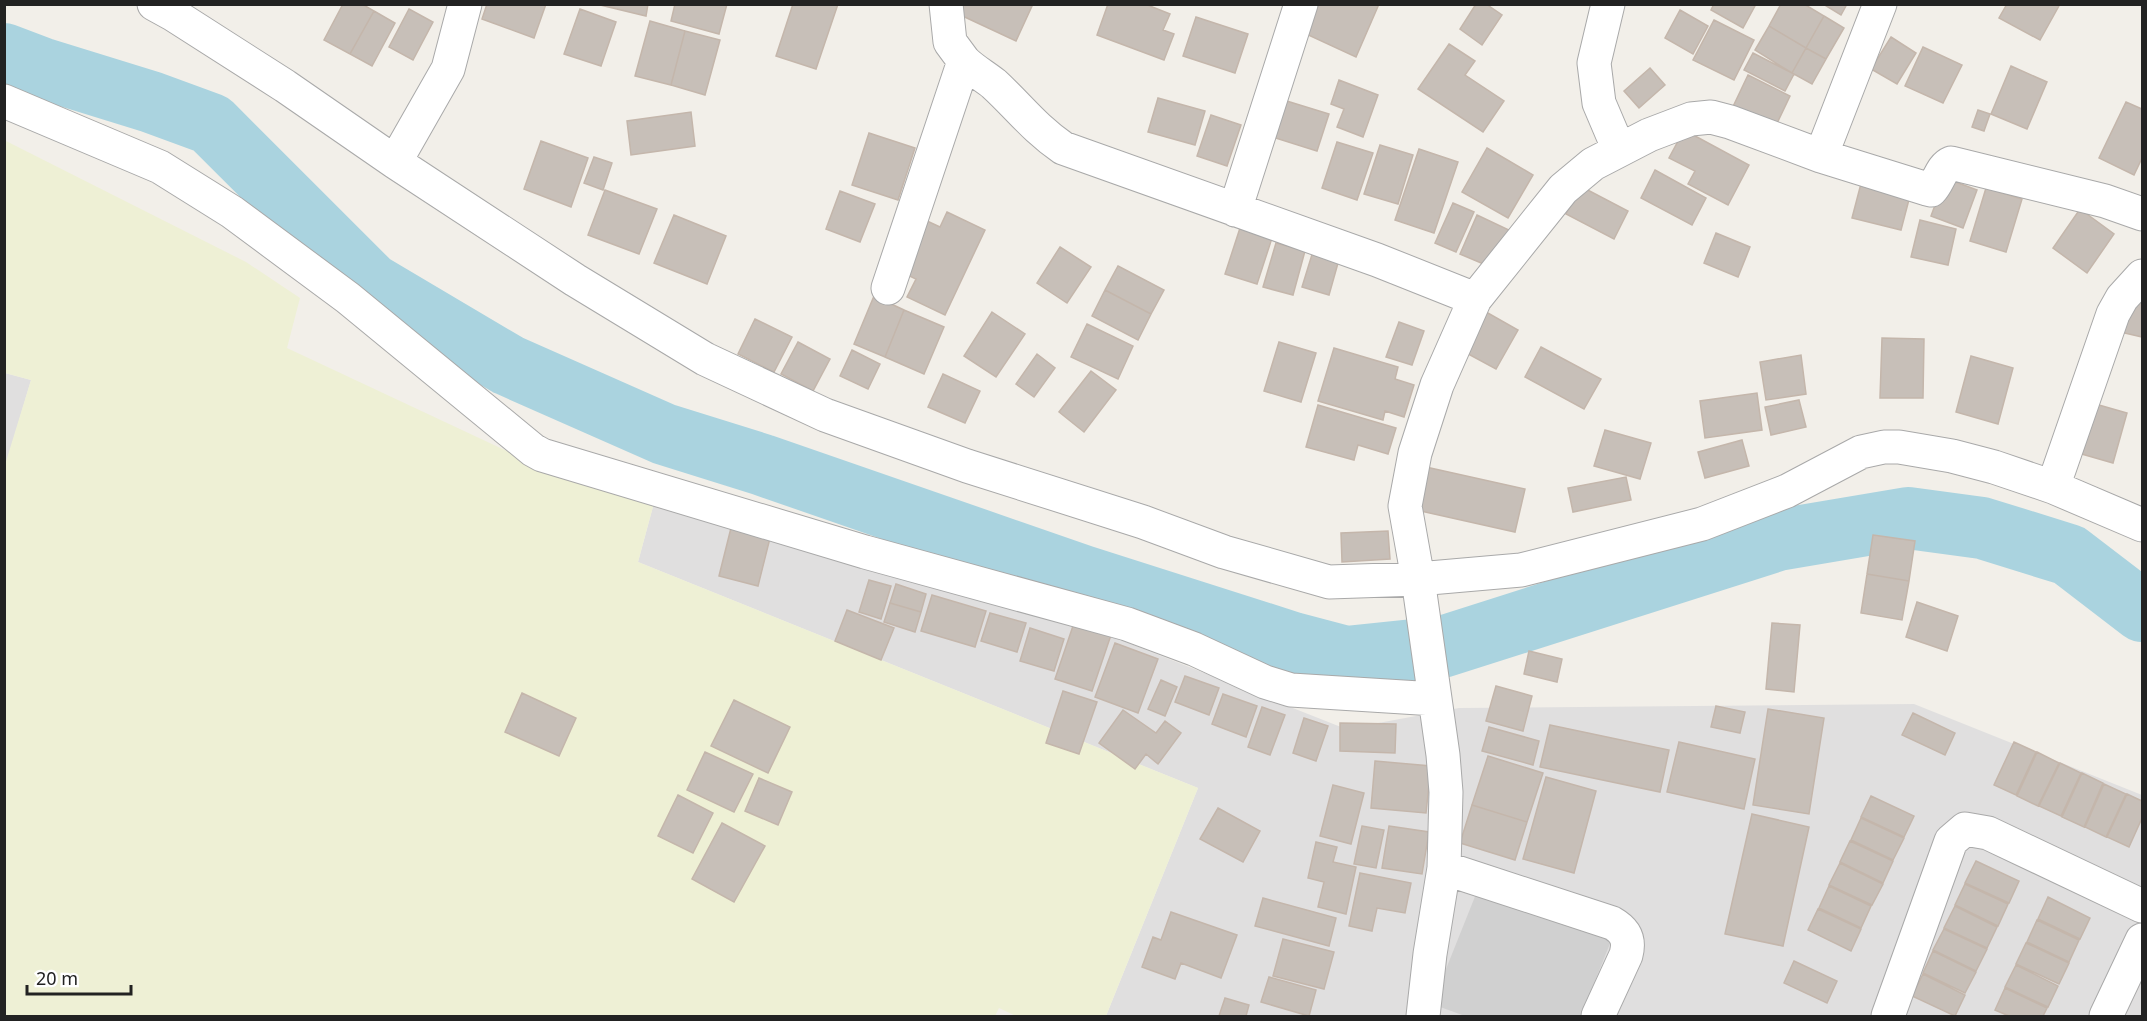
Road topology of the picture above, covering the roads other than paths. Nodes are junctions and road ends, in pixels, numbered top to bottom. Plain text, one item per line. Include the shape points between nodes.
1 (154, 4) edge
2 (465, 4) edge
3 (946, 4) edge
4 (1300, 4) edge
5 (1608, 4) edge
6 (1880, 4) edge
7 (964, 61) junction
8 (4, 101) edge
9 (1619, 150) junction
10 (1821, 156) junction
11 (395, 162) junction
12 (1235, 210) junction
13 (2142, 214) edge
14 (2142, 276) edge
15 (888, 288) dead end
16 (1475, 299) junction
17 (2053, 487) junction
18 (2142, 525) edge
19 (1419, 589) junction
20 (1433, 683) junction
21 (1444, 868) junction
22 (2142, 906) edge
23 (2142, 940) edge
24 (1423, 1017) edge
25 (1598, 1017) edge
26 (1888, 1017) edge
27 (2106, 1017) edge

1 - 11 street via 285,86
2 - 11 street via 448,69
3 - 7 street via 950,42
4 - 12 street
5 - 9 street via 1594,63 1599,103
6 - 10 street
7 - 12 street via 1063,148
7 - 15 street
8 - 20 street via 160,166 232,212 348,298 542,455 865,552 1127,624 1291,690
9 - 10 street via 1691,119 1711,117
9 - 16 street via 1593,164 1563,189
10 - 13 street via 1931,189 1946,166 1955,164 2105,201
11 - 19 street via 575,280 705,359 825,415 1224,552 1329,582
12 - 16 street
14 - 17 street via 2113,314
16 - 19 street via 1437,385 1415,453 1405,506
17 - 18 street
17 - 19 street via 1952,456 1884,447 1861,452 1787,491 1702,524 1521,570
19 - 20 street
20 - 21 street via 1446,792
21 - 24 street
21 - 25 street via 1621,928 1629,945
22 - 26 street via 1988,833 1965,829 1951,841
23 - 27 street

